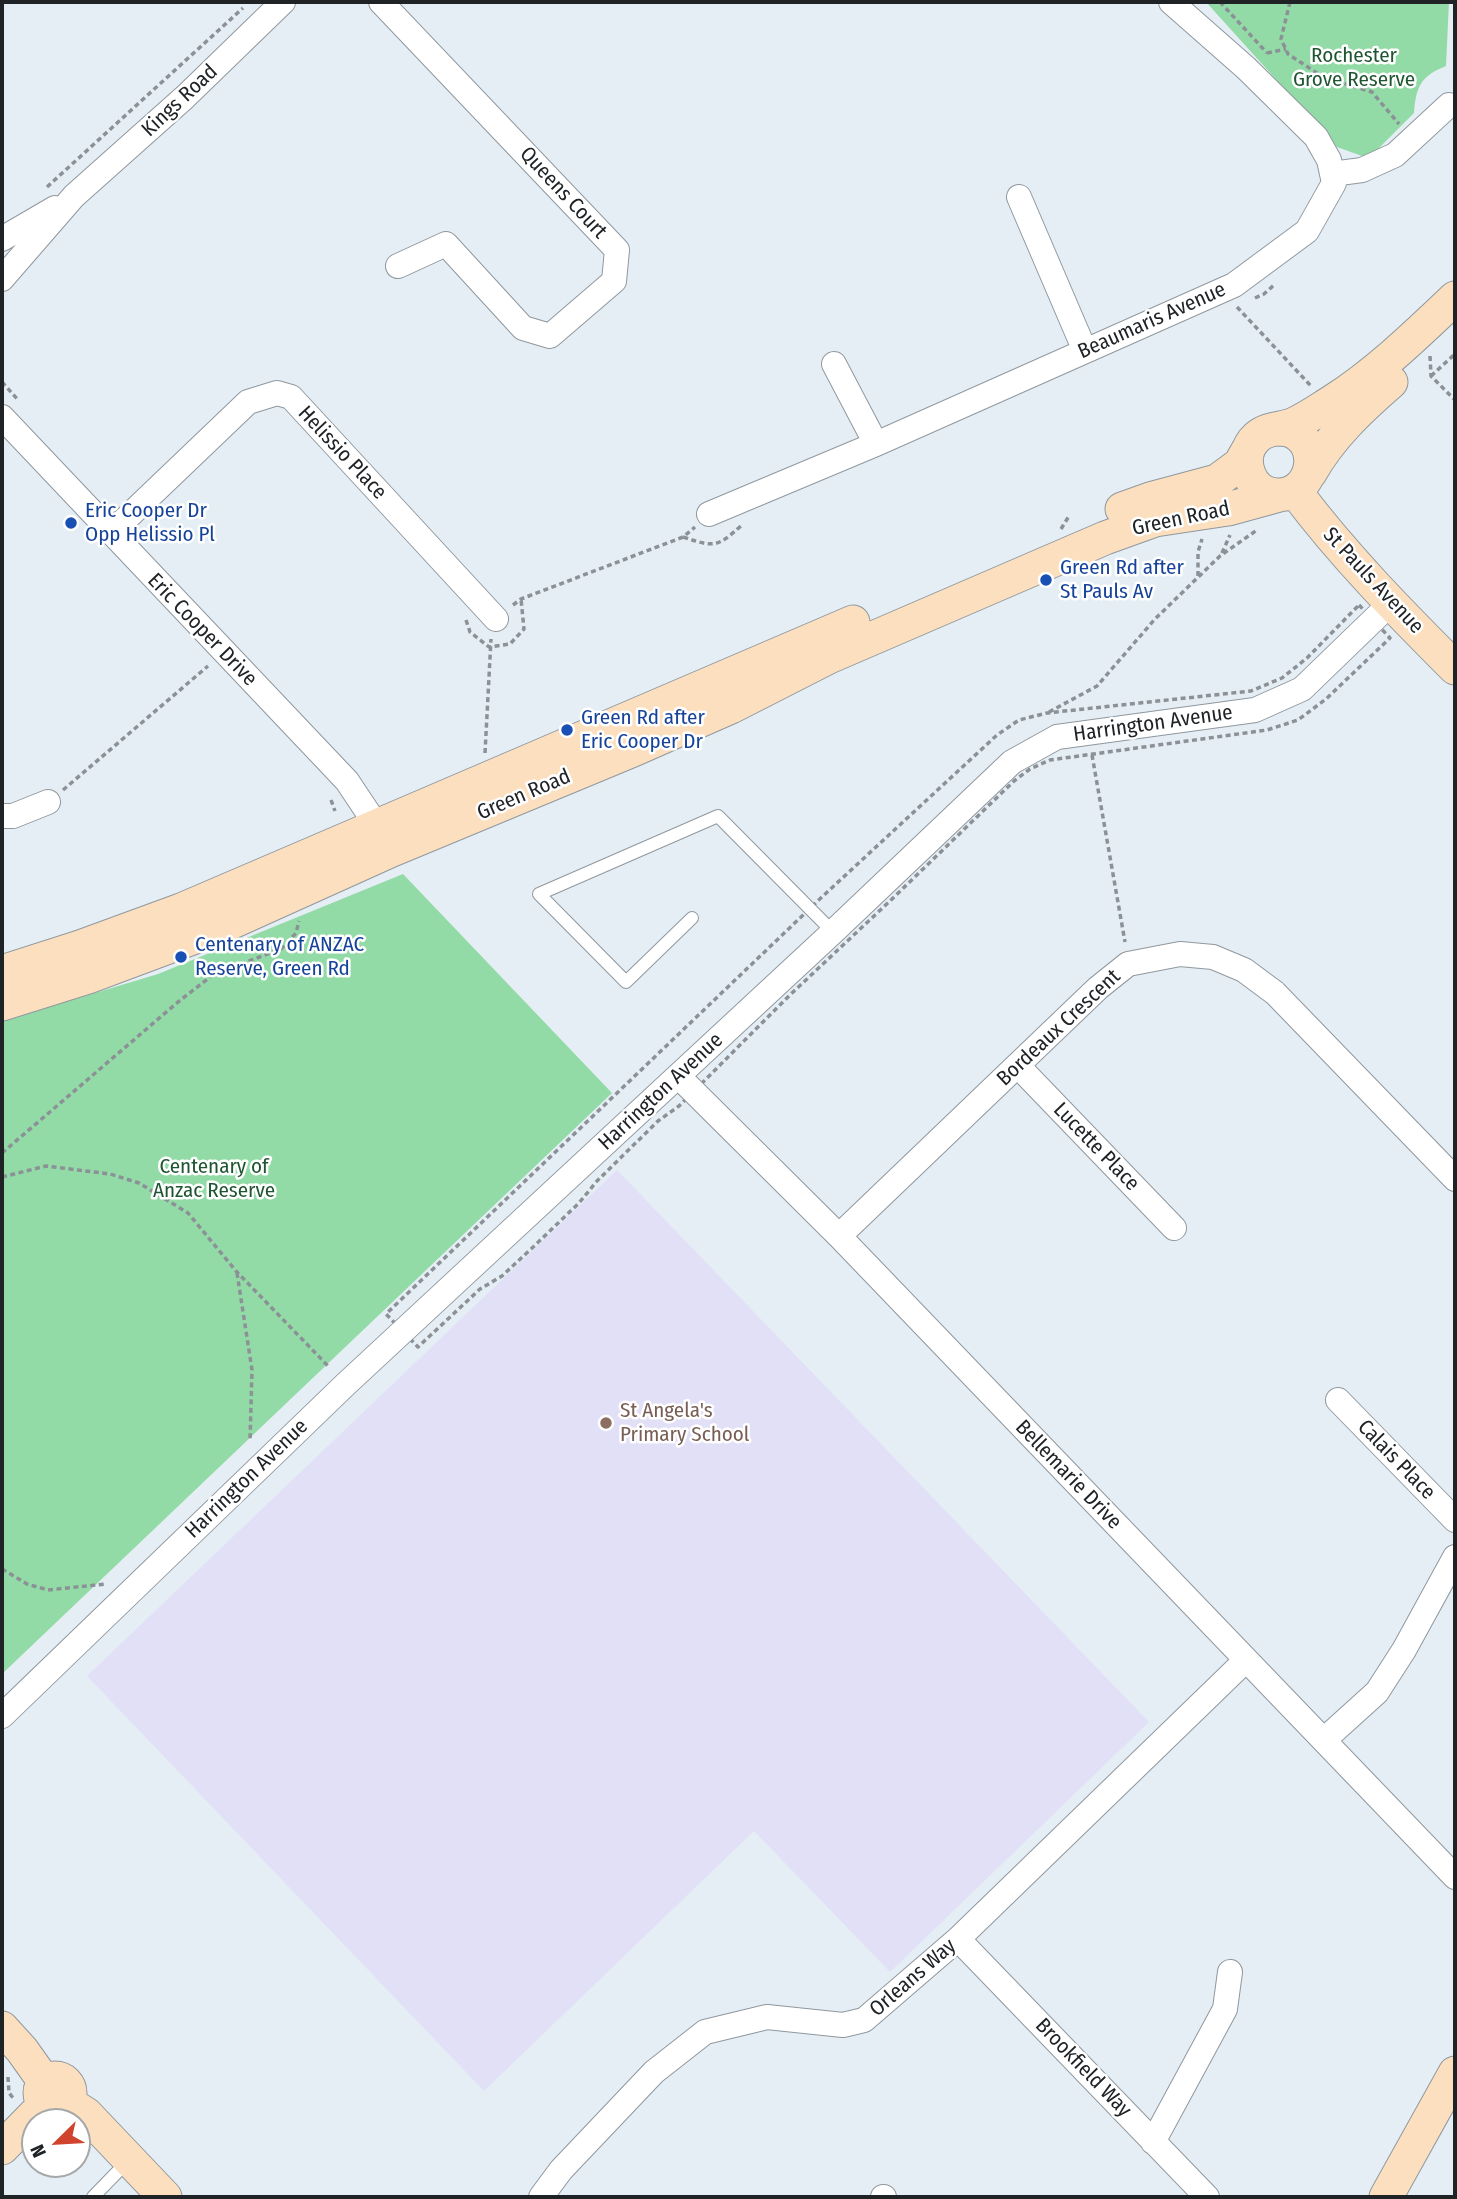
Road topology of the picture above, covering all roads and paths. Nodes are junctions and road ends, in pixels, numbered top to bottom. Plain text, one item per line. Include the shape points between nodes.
1 (249, 2) edge
2 (283, 2) edge
3 (381, 2) edge
4 (1171, 2) edge
5 (1220, 2) edge
6 (1290, 2) edge
7 (1267, 53) dead end
8 (1449, 105) dead end
9 (1411, 140) junction
10 (1332, 174) junction
11 (46, 187) dead end
12 (74, 196) junction
13 (1019, 197) dead end
14 (2, 239) edge
15 (398, 267) dead end
16 (1283, 276) dead end
17 (2, 279) edge
18 (1455, 298) edge
19 (1229, 299) junction
20 (1455, 325) edge
21 (1085, 351) junction
22 (1439, 360) edge
23 (834, 364) dead end
24 (1317, 393) dead end
25 (1455, 400) edge
26 (2, 417) edge
27 (1275, 429) junction
28 (876, 444) junction
29 (1248, 450) junction
30 (1288, 496) junction
31 (709, 514) joint
32 (746, 522) dead end
33 (1235, 526) dead end
34 (1200, 528) dead end
35 (111, 533) junction
36 (683, 537) junction
37 (1220, 556) junction
38 (1198, 577) junction
39 (522, 598) junction
40 (1391, 603) junction
41 (463, 613) dead end
42 (496, 619) junction
43 (1390, 638) dead end
44 (489, 647) junction
45 (208, 666) dead end
46 (1455, 668) edge
47 (1047, 713) dead end
48 (1092, 755) junction
49 (485, 758) dead end
50 (48, 802) joint
51 (2, 816) edge
52 (385, 838) junction
53 (300, 917) dead end
54 (692, 918) dead end
55 (833, 932) junction
56 (1128, 964) junction
57 (2, 972) edge
58 (2, 1004) edge
59 (1018, 1066) junction
60 (678, 1076) junction
61 (709, 1076) dead end
62 (2, 1153) edge
63 (2, 1177) edge
64 (1455, 1179) edge
65 (1174, 1228) dead end
66 (839, 1236) junction
67 (236, 1271) junction
68 (329, 1367) dead end
69 (1338, 1400) dead end
70 (250, 1441) dead end
71 (1455, 1520) edge
72 (1455, 1557) edge
73 (2, 1569) edge
74 (106, 1584) dead end
75 (1246, 1660) junction
76 (2, 1717) edge
77 (1325, 1740) junction
78 (1455, 1877) edge
79 (958, 1939) junction
80 (1230, 1972) dead end
81 (2, 2028) edge
82 (1455, 2073) edge
83 (52, 2096) junction
84 (1153, 2142) junction
85 (2, 2148) edge
86 (129, 2160) junction
87 (93, 2197) edge
88 (165, 2197) edge
89 (541, 2197) edge
90 (1207, 2197) edge
91 (1386, 2197) edge

1 - 11 path
2 - 12 street, Kings Road
3 - 15 street, Queens Court via 617,250 614,281 550,336 523,328 446,244
4 - 10 street via 1316,137
5 - 7 path
6 - 9 path via 1281,39 1288,54 1322,77 1372,92
8 - 9 street
9 - 10 street via 1395,155 1362,170
10 - 19 street, Beaumaris Avenue via 1334,183 1307,231 1234,285
12 - 14 street, Kings Road
12 - 17 street, Kings Road
13 - 21 street
16 - 19 path via 1264,294
18 - 27 main road via 1372,373 1292,425
19 - 21 street, Beaumaris Avenue
19 - 24 path
20 - 22 main road
21 - 28 street, Beaumaris Avenue
22 - 25 path
22 - 30 main road via 1350,419
23 - 28 street
26 - 35 street, Eric Cooper Drive
27 - 29 main road via 1255,438
27 - 30 main road via 1301,437 1312,461
28 - 31 street, Beaumaris Avenue
29 - 30 main road via 1246,463 1256,486
29 - 52 main road, Green Road via 1240,464 1217,481 1096,518
30 - 37 path
30 - 40 main road, St Pauls Avenue via 1317,521
30 - 52 main road, Green Road via 1155,520 1105,538 829,657 633,750
31 - 36 path
32 - 36 path via 722,543 706,545
33 - 37 path
34 - 38 path
35 - 42 street, Helissio Place via 248,402 276,393 291,397
35 - 52 street, Eric Cooper Drive via 346,781
36 - 39 path
37 - 38 path
38 - 47 path via 1155,618 1097,686
39 - 42 path
39 - 44 path via 524,629 510,644
40 - 46 main road, St Pauls Avenue
40 - 55 street, Harrington Avenue via 1302,689 1255,710 1057,737 1012,762
41 - 44 path via 470,632
42 - 44 path
43 - 48 path via 1297,720 1267,730
44 - 49 path
45 - 50 path
48 - 56 path
48 - 61 path via 1050,760 1014,781
50 - 51 street
52 - 57 main road, Green Road
52 - 58 main road, Green Road via 219,928
53 - 62 path via 296,933 281,949 215,974
54 - 55 lane via 626,982 539,894 718,816
55 - 60 street, Harrington Avenue
56 - 59 street, Bordeaux Crescent
56 - 64 street, Bordeaux Crescent via 1180,954 1213,957 1244,970 1275,993
59 - 65 street, Lucette Place
59 - 66 street, Bordeaux Crescent
60 - 66 street, Bellemarie Drive
60 - 76 street, Harrington Avenue via 346,1384
63 - 67 path via 46,1166 110,1174 139,1183 188,1213
66 - 75 street, Bellemarie Drive
67 - 68 path
67 - 70 path via 252,1370
69 - 71 street, Calais Place
72 - 77 street via 1377,1692
73 - 74 path via 26,1584 48,1590
75 - 77 street, Bellemarie Drive
75 - 79 street, Orleans Way
77 - 78 street, Bellemarie Drive
79 - 84 street, Brookfield Way
79 - 89 street, Orleans Way via 864,2020 843,2025 767,2017 705,2032 654,2072
80 - 84 street via 1225,2009
81 - 83 main road
82 - 91 main road
83 - 85 main road
83 - 86 main road via 86,2115
84 - 90 street, Brookfield Way
86 - 87 lane
86 - 88 main road

